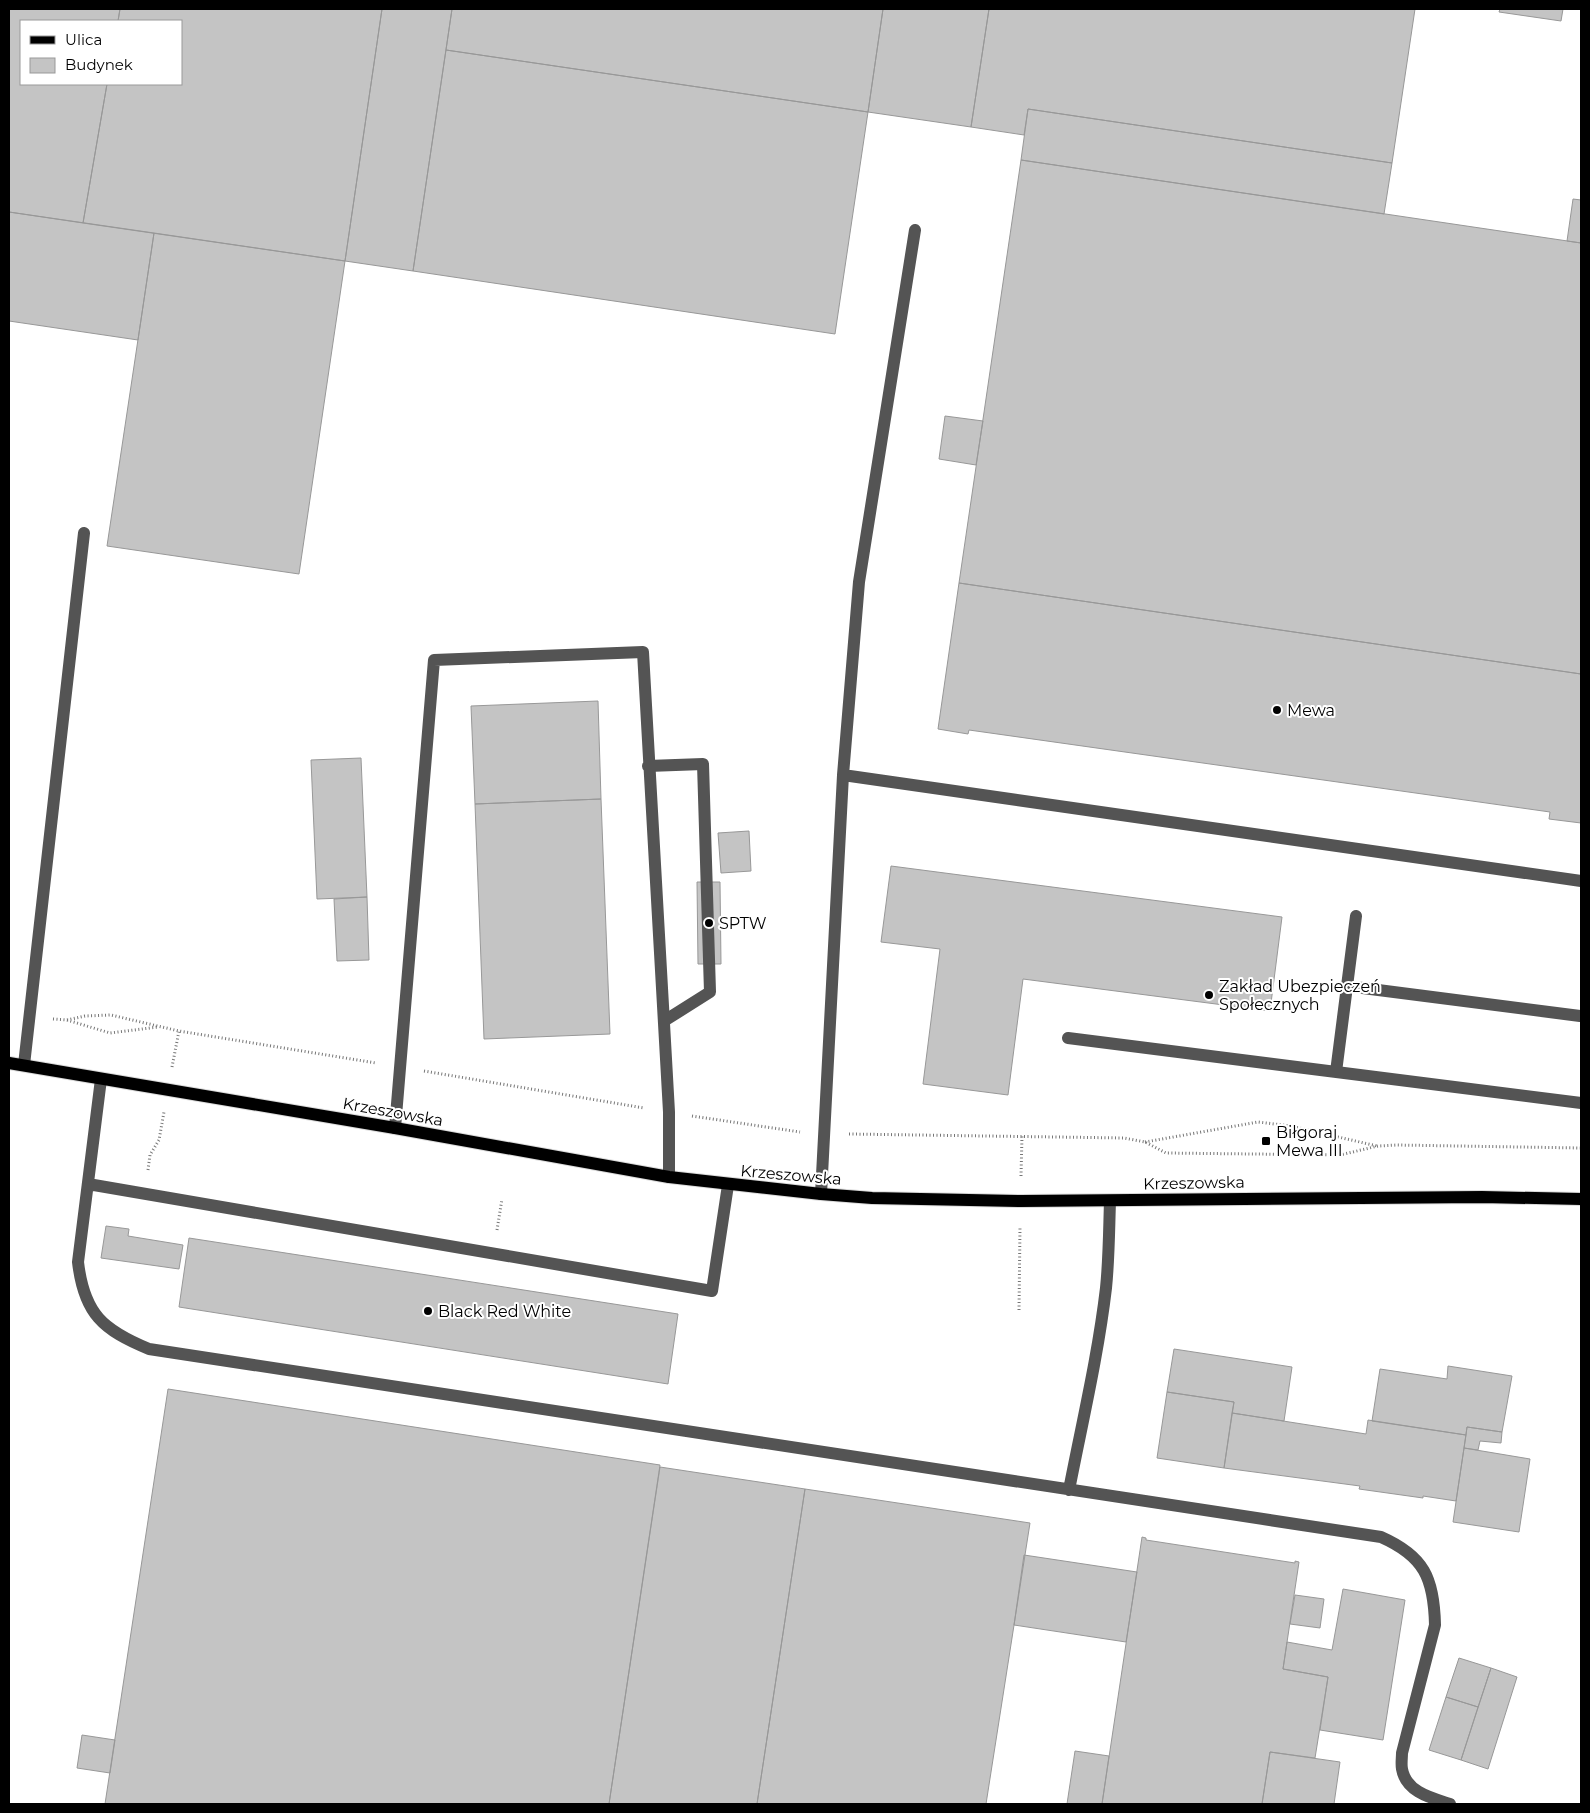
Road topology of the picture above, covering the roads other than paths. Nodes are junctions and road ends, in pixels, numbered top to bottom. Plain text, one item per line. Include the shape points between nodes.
1 (915, 230) dead end
2 (84, 534) dead end
3 (648, 766) junction
4 (843, 776) junction
5 (1581, 881) edge
6 (1356, 916) dead end
7 (1347, 986) junction
8 (1580, 1016) dead end
9 (664, 1022) junction
10 (1068, 1038) dead end
11 (9, 1063) edge
12 (24, 1065) junction
13 (1336, 1072) junction
14 (101, 1079) junction
15 (1581, 1103) edge
16 (395, 1128) junction
17 (670, 1177) junction
18 (88, 1184) junction
19 (728, 1185) junction
20 (821, 1194) junction
21 (1581, 1200) edge
22 (1110, 1201) junction
23 (1069, 1490) junction
24 (1450, 1804) edge

1 - 4 lane via 859,582
2 - 12 lane
3 - 9 lane
3 - 9 lane via 703,764 710,992
3 - 16 lane via 643,652 434,660
4 - 5 lane
4 - 20 lane
6 - 7 lane
7 - 8 lane
7 - 13 lane
9 - 17 lane
10 - 13 lane
11 - 12 main road, Krzeszowska
12 - 14 main road, Krzeszowska
13 - 15 lane
14 - 16 main road, Krzeszowska
14 - 18 lane
16 - 17 main road, Krzeszowska
17 - 19 main road, Krzeszowska
18 - 19 lane via 712,1291
18 - 23 lane via 78,1262 81,1284 89,1304 103,1324 123,1338 149,1348
19 - 20 main road, Krzeszowska
20 - 22 main road, Krzeszowska via 934,1200
21 - 22 main road, Krzeszowska via 1482,1197
22 - 23 lane via 1106,1289
23 - 24 lane via 1381,1537 1401,1546 1421,1566 1431,1586 1435,1625 1402,1753 1402,1770 1410,1786 1426,1796

